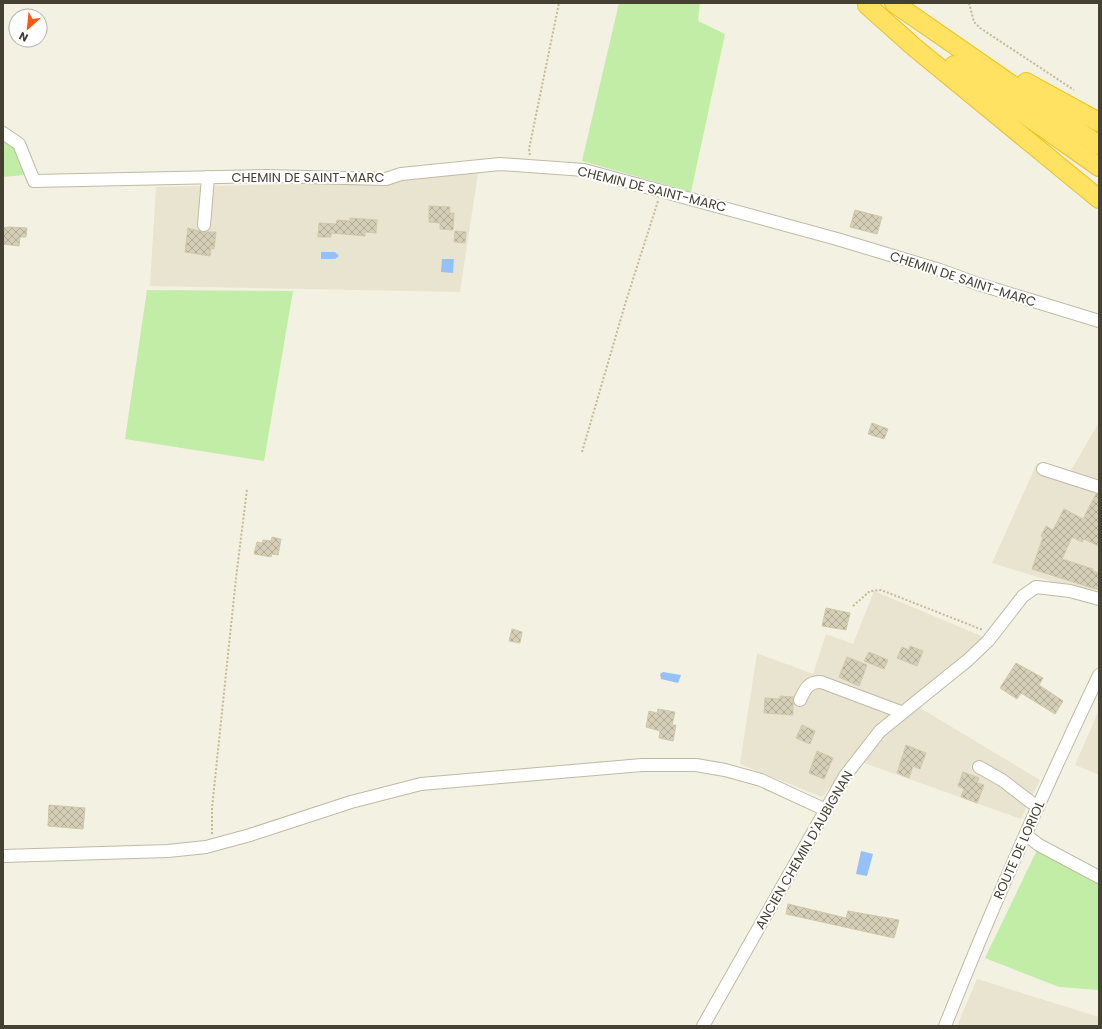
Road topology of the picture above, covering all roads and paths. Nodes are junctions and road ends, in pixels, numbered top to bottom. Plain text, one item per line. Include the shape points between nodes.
1 (559, 3) edge
2 (896, 3) edge
3 (969, 3) edge
4 (866, 4) edge
5 (1077, 92) dead end
6 (1099, 122) edge
7 (3, 133) edge
8 (1099, 145) edge
9 (533, 166) junction
10 (1099, 166) edge
11 (208, 177) junction
12 (662, 190) junction
13 (1099, 199) edge
14 (204, 225) dead end
15 (1099, 321) edge
16 (582, 452) dead end
17 (1043, 469) dead end
18 (1099, 487) edge
19 (247, 489) dead end
20 (1099, 599) edge
21 (853, 606) dead end
22 (994, 634) junction
23 (1099, 677) edge
24 (800, 700) dead end
25 (901, 712) junction
26 (979, 767) dead end
27 (1039, 805) junction
28 (826, 810) junction
29 (1026, 835) junction
30 (216, 844) junction
31 (3, 856) edge
32 (1099, 877) edge
33 (703, 1026) edge
34 (945, 1026) edge

1 - 9 path via 529,149
2 - 6 highway
2 - 8 highway
3 - 5 path via 974,22 980,28
4 - 10 highway
4 - 13 highway via 914,47
7 - 11 street, CHEMIN DE SAINT-MARC via 19,144 34,181
9 - 11 street, CHEMIN DE SAINT-MARC via 500,164 401,174 386,179
9 - 12 street, CHEMIN DE SAINT-MARC via 584,170
11 - 14 street
12 - 15 street, CHEMIN DE SAINT-MARC via 940,270
12 - 16 path via 626,301
17 - 18 street
19 - 30 path via 212,808 211,833
20 - 22 street, ANCIEN CHEMIN D'AUBIGNAN via 1070,591 1036,587 1023,596
21 - 22 path via 870,591 881,590
22 - 25 street, ANCIEN CHEMIN D'AUBIGNAN via 968,660
23 - 27 street, ROUTE DE LORIOL
24 - 25 street via 807,686 814,681
25 - 28 street, ANCIEN CHEMIN D'AUBIGNAN via 875,736 845,776
26 - 27 street via 1002,780 1032,803
27 - 29 street, ROUTE DE LORIOL
28 - 30 street via 761,780 725,770 682,764 642,764 421,784 351,802
28 - 33 street, ANCIEN CHEMIN D'AUBIGNAN
29 - 32 street via 1039,845
29 - 34 street, ROUTE DE LORIOL
30 - 31 street via 168,851

